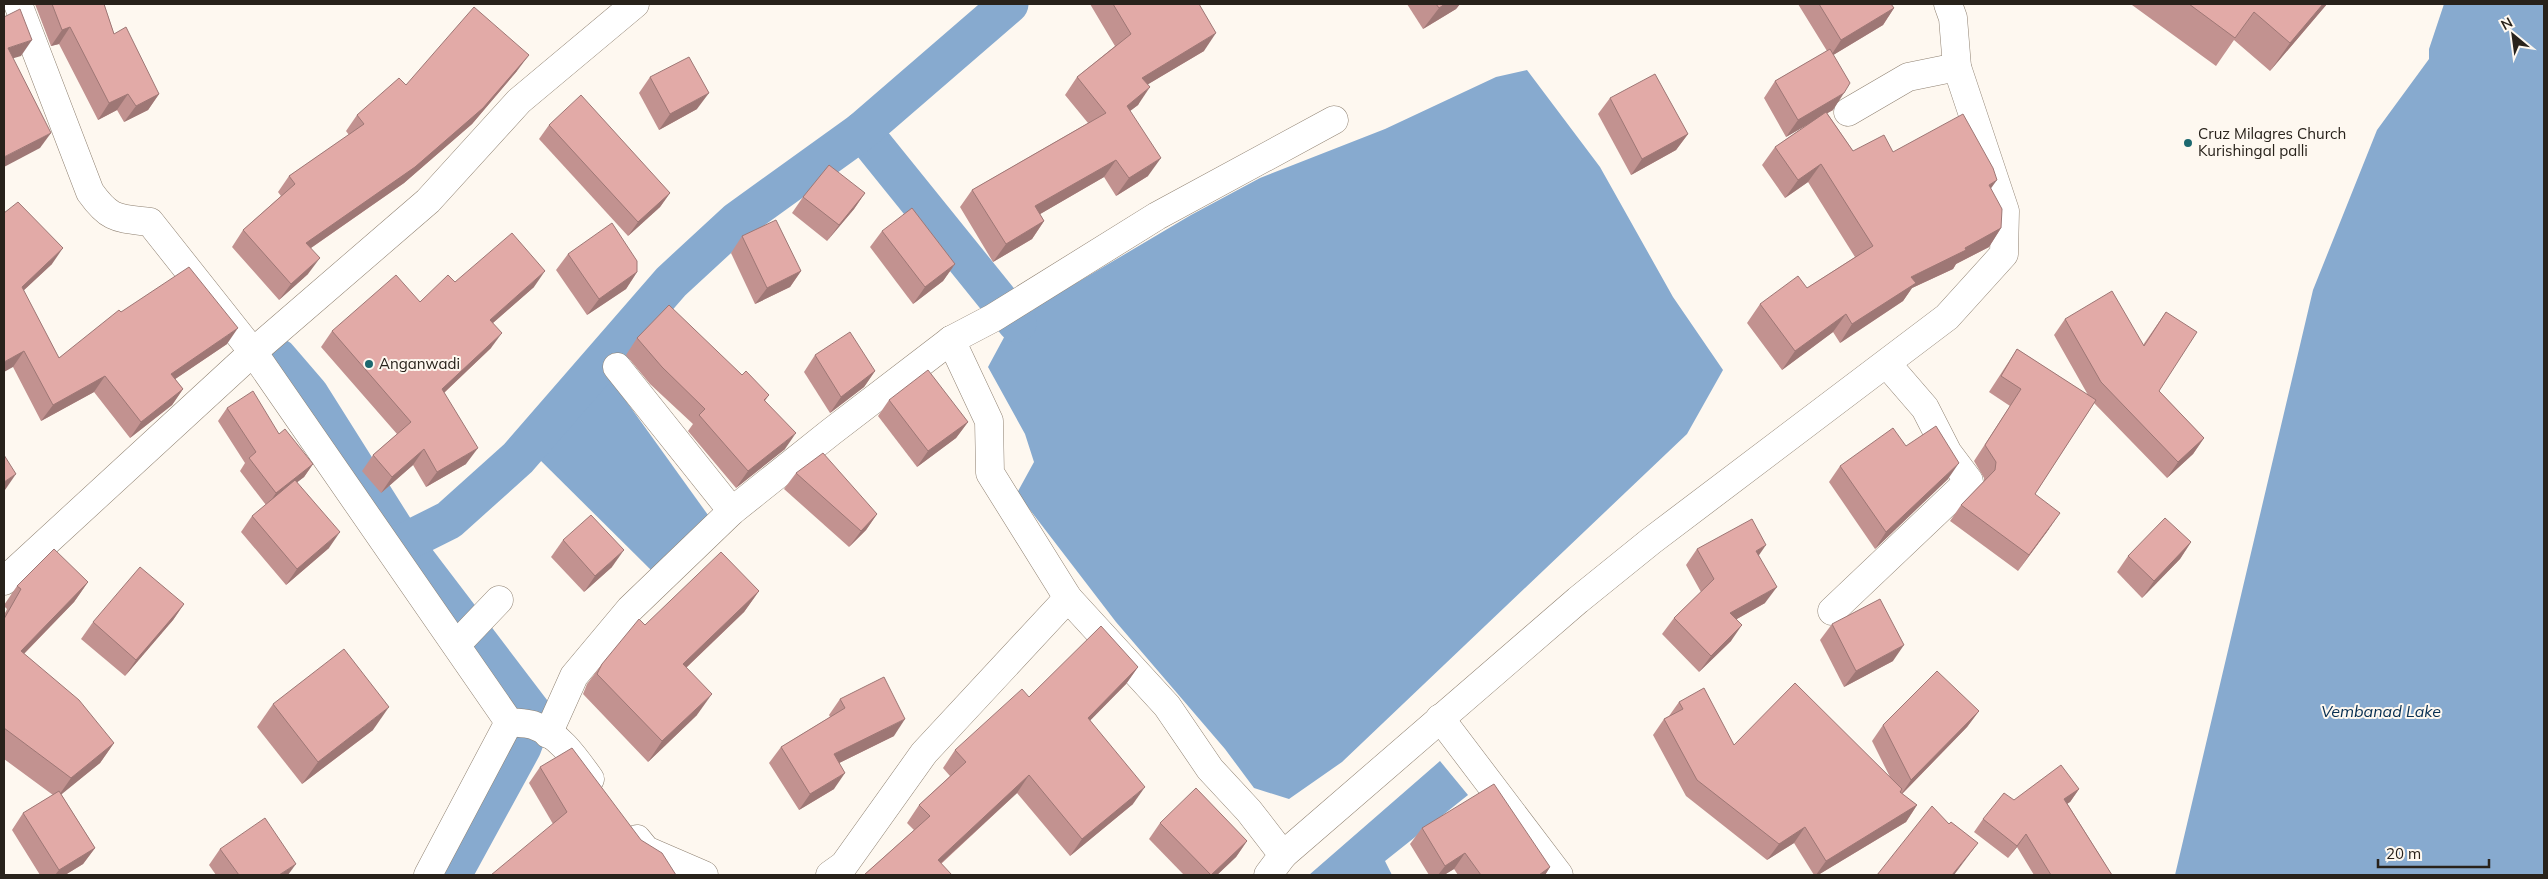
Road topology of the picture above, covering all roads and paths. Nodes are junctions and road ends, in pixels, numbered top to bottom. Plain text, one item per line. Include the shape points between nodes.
1 (18, 4) edge
2 (635, 4) edge
3 (1948, 4) edge
4 (1957, 67) junction
5 (1848, 112) dead end
6 (1334, 120) dead end
7 (951, 340) junction
8 (253, 352) junction
9 (1888, 364) junction
10 (616, 367) dead end
11 (732, 511) junction
12 (4, 582) edge
13 (1068, 598) junction
14 (499, 600) dead end
15 (1832, 611) dead end
16 (457, 644) junction
17 (1440, 718) junction
18 (509, 722) junction
19 (548, 734) junction
20 (607, 801) edge
21 (624, 823) edge
22 (1276, 865) edge
23 (428, 875) edge
24 (704, 875) edge
25 (830, 875) edge
26 (1559, 875) edge

1 - 8 street via 90,192 102,209 114,217 150,222
2 - 8 street via 520,101 428,202
3 - 4 street
4 - 5 street via 1908,77
4 - 9 street via 2005,211 2004,254 1946,317
6 - 7 street via 1157,216 986,322
7 - 11 street
7 - 13 street via 989,421 990,473
8 - 12 street
8 - 16 street
9 - 15 street via 1925,408 1948,453 1970,481
9 - 17 street via 1651,541
10 - 11 street
11 - 19 street via 630,609 574,676
13 - 22 street via 1167,706 1210,768 1249,811
13 - 25 street via 924,754 844,865
14 - 16 street
16 - 18 street
17 - 22 street
17 - 26 street
18 - 19 street via 533,725
18 - 23 street
19 - 20 street via 572,754
21 - 24 street via 646,850

